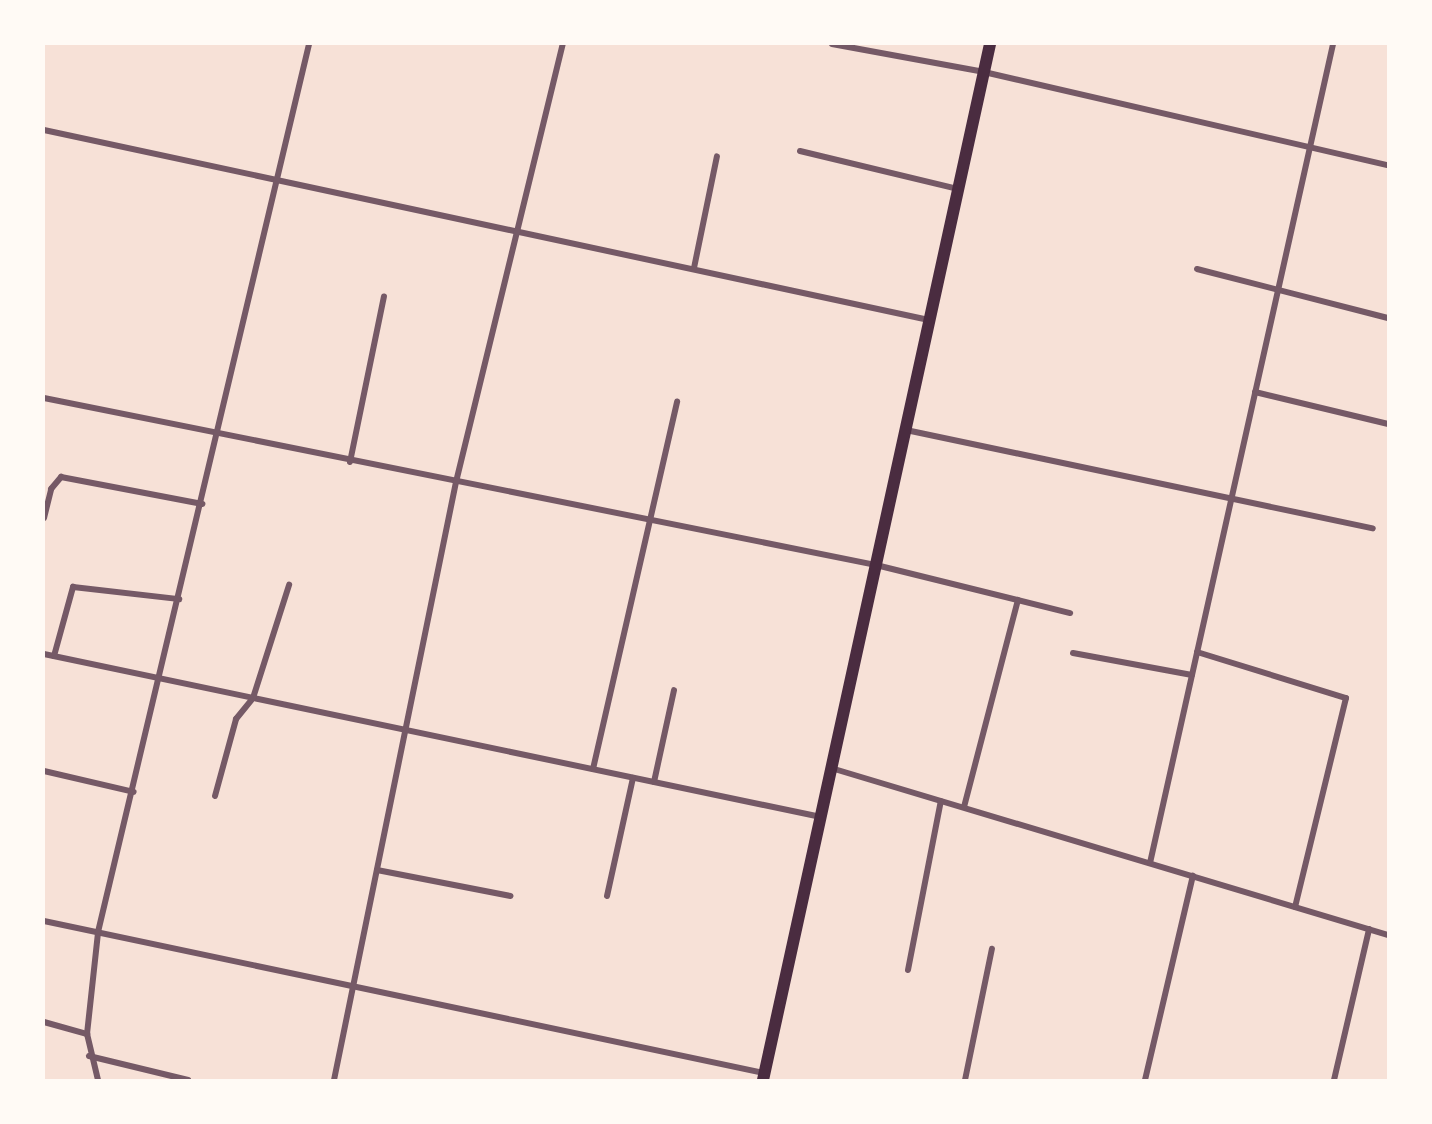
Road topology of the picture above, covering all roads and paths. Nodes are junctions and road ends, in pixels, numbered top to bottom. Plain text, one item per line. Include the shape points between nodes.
1 (309, 44) edge
2 (563, 44) edge
3 (832, 44) edge
4 (990, 44) edge
5 (1333, 44) edge
6 (984, 72) junction
7 (44, 130) edge
8 (1310, 147) junction
9 (800, 151) dead end
10 (717, 156) dead end
11 (1389, 165) edge
12 (278, 180) junction
13 (958, 189) junction
14 (513, 231) junction
15 (694, 268) junction
16 (1197, 269) dead end
17 (1278, 289) junction
18 (384, 296) dead end
19 (1389, 318) edge
20 (929, 320) junction
21 (1255, 392) junction
22 (44, 398) edge
23 (677, 401) dead end
24 (1389, 424) edge
25 (906, 430) junction
26 (218, 435) junction
27 (350, 462) junction
28 (456, 482) junction
29 (1231, 498) junction
30 (202, 504) junction
31 (44, 518) edge
32 (650, 520) junction
33 (1373, 528) dead end
34 (876, 565) junction
35 (289, 585) dead end
36 (179, 598) junction
37 (1018, 600) junction
38 (1070, 613) dead end
39 (1197, 652) junction
40 (1073, 653) dead end
41 (44, 654) edge
42 (54, 656) junction
43 (1192, 675) junction
44 (160, 678) junction
45 (674, 690) dead end
46 (253, 698) junction
47 (403, 729) junction
48 (831, 768) junction
49 (592, 769) junction
50 (44, 771) edge
51 (633, 778) junction
52 (654, 782) junction
53 (134, 792) junction
54 (216, 796) dead end
55 (941, 801) junction
56 (964, 807) junction
57 (821, 817) junction
58 (1150, 863) junction
59 (377, 870) junction
60 (1193, 876) junction
61 (511, 896) dead end
62 (607, 896) dead end
63 (1295, 907) junction
64 (44, 921) edge
65 (1370, 929) junction
66 (98, 932) junction
67 (1389, 935) edge
68 (992, 949) dead end
69 (908, 969) dead end
70 (355, 986) junction
71 (44, 1022) edge
72 (87, 1034) junction
73 (89, 1056) junction
74 (764, 1077) edge
75 (98, 1080) edge
76 (188, 1080) edge
77 (334, 1080) edge
78 (965, 1080) edge
79 (1145, 1080) edge
80 (1334, 1080) edge

1 - 12 street
2 - 14 street
3 - 6 street
4 - 6 main road
5 - 8 street
6 - 8 street
6 - 13 main road
7 - 12 street
8 - 11 street
8 - 17 street
9 - 13 street
10 - 15 street
12 - 14 street
12 - 26 street
13 - 20 main road
14 - 15 street
14 - 28 street
15 - 20 street
16 - 17 street
17 - 19 street
17 - 21 street
18 - 27 street
20 - 25 main road
21 - 24 street
21 - 29 street
22 - 26 street
23 - 32 street
25 - 29 street
25 - 34 main road
26 - 27 street
26 - 30 street
27 - 28 street
28 - 32 street
28 - 47 street
29 - 33 street
29 - 39 street
30 - 31 street via 61,477 51,489
30 - 36 street
32 - 34 street
32 - 49 street
34 - 37 street
34 - 48 main road
35 - 46 street
36 - 42 street via 73,587
36 - 44 street
37 - 38 street
37 - 56 street
39 - 43 street
39 - 63 street via 1346,698
40 - 43 street
41 - 42 street
42 - 44 street
43 - 58 street
44 - 46 street
44 - 53 street
45 - 52 street
46 - 47 street
46 - 54 street via 236,719
47 - 49 street
47 - 59 street
48 - 55 street
48 - 57 main road
49 - 51 street
50 - 53 street
51 - 52 street
51 - 62 street
52 - 57 street
53 - 66 street
55 - 56 street
55 - 69 street
56 - 58 street
57 - 74 main road
58 - 60 street
59 - 61 street
59 - 70 street
60 - 63 street
60 - 79 street
63 - 65 street
64 - 66 street
65 - 67 street
65 - 80 street
66 - 70 street
66 - 72 street
68 - 78 street
70 - 74 street
70 - 77 street
71 - 72 street
72 - 73 street
73 - 75 street
73 - 76 street

